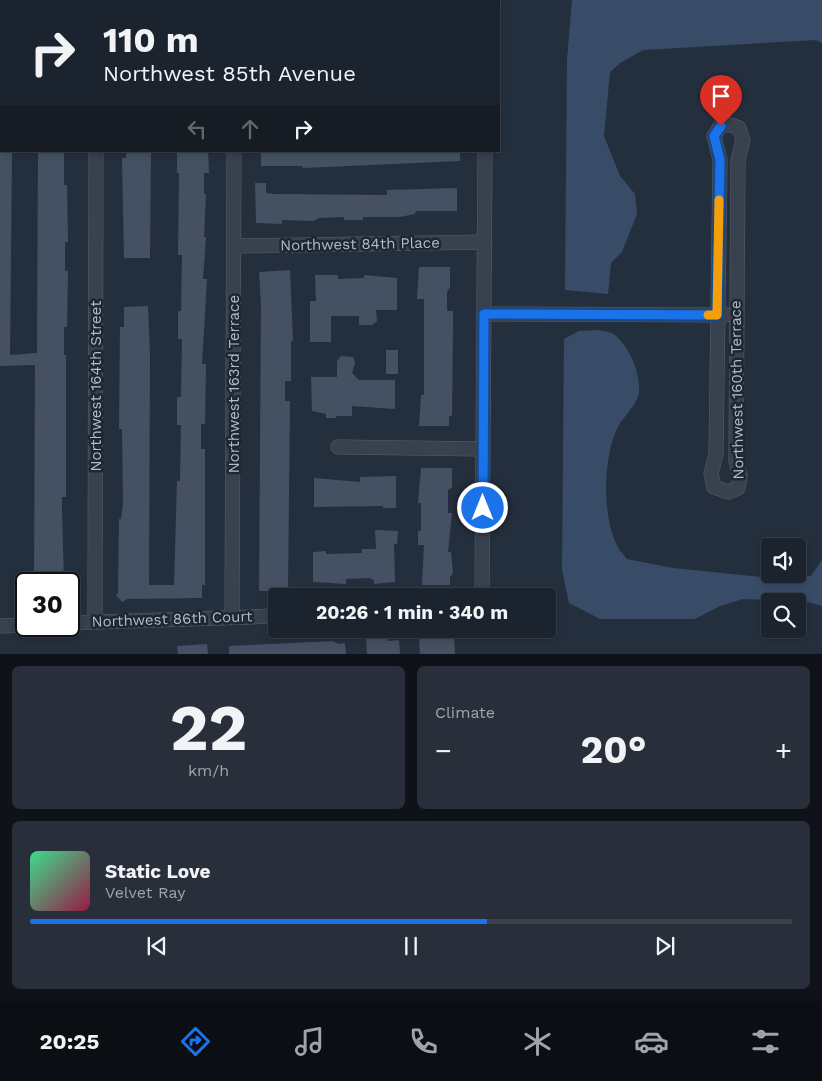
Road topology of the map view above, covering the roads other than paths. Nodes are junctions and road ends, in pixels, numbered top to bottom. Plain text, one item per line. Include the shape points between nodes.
1 (96, 152) edge
2 (234, 152) edge
3 (485, 152) edge
4 (485, 242) junction
5 (234, 246) junction
6 (484, 314) junction
7 (717, 315) junction
8 (736, 315) junction
9 (338, 447) dead end
10 (483, 449) junction
11 (482, 588) edge
12 (268, 616) edge
13 (232, 617) junction
14 (95, 621) junction
15 (80, 622) edge
16 (15, 625) edge
17 (0, 626) edge

1 - 14 street, Northwest 164th Street
2 - 5 street, Northwest 163rd Terrace
3 - 4 street
4 - 5 street, Northwest 84th Place
4 - 6 street
5 - 13 street, Northwest 163rd Terrace
6 - 7 street
6 - 10 street
7 - 8 street
7 - 8 street, Northwest 160th Terrace via 716,454 711,474 714,486 728,492 738,488 740,476 736,462
7 - 8 street, Northwest 160th Terrace via 720,160 714,136 721,126 731,124 739,128 743,140 738,161
9 - 10 street
10 - 11 street
12 - 13 street, Northwest 86th Court
13 - 14 street, Northwest 86th Court
14 - 15 street, Northwest 86th Court
16 - 17 street

